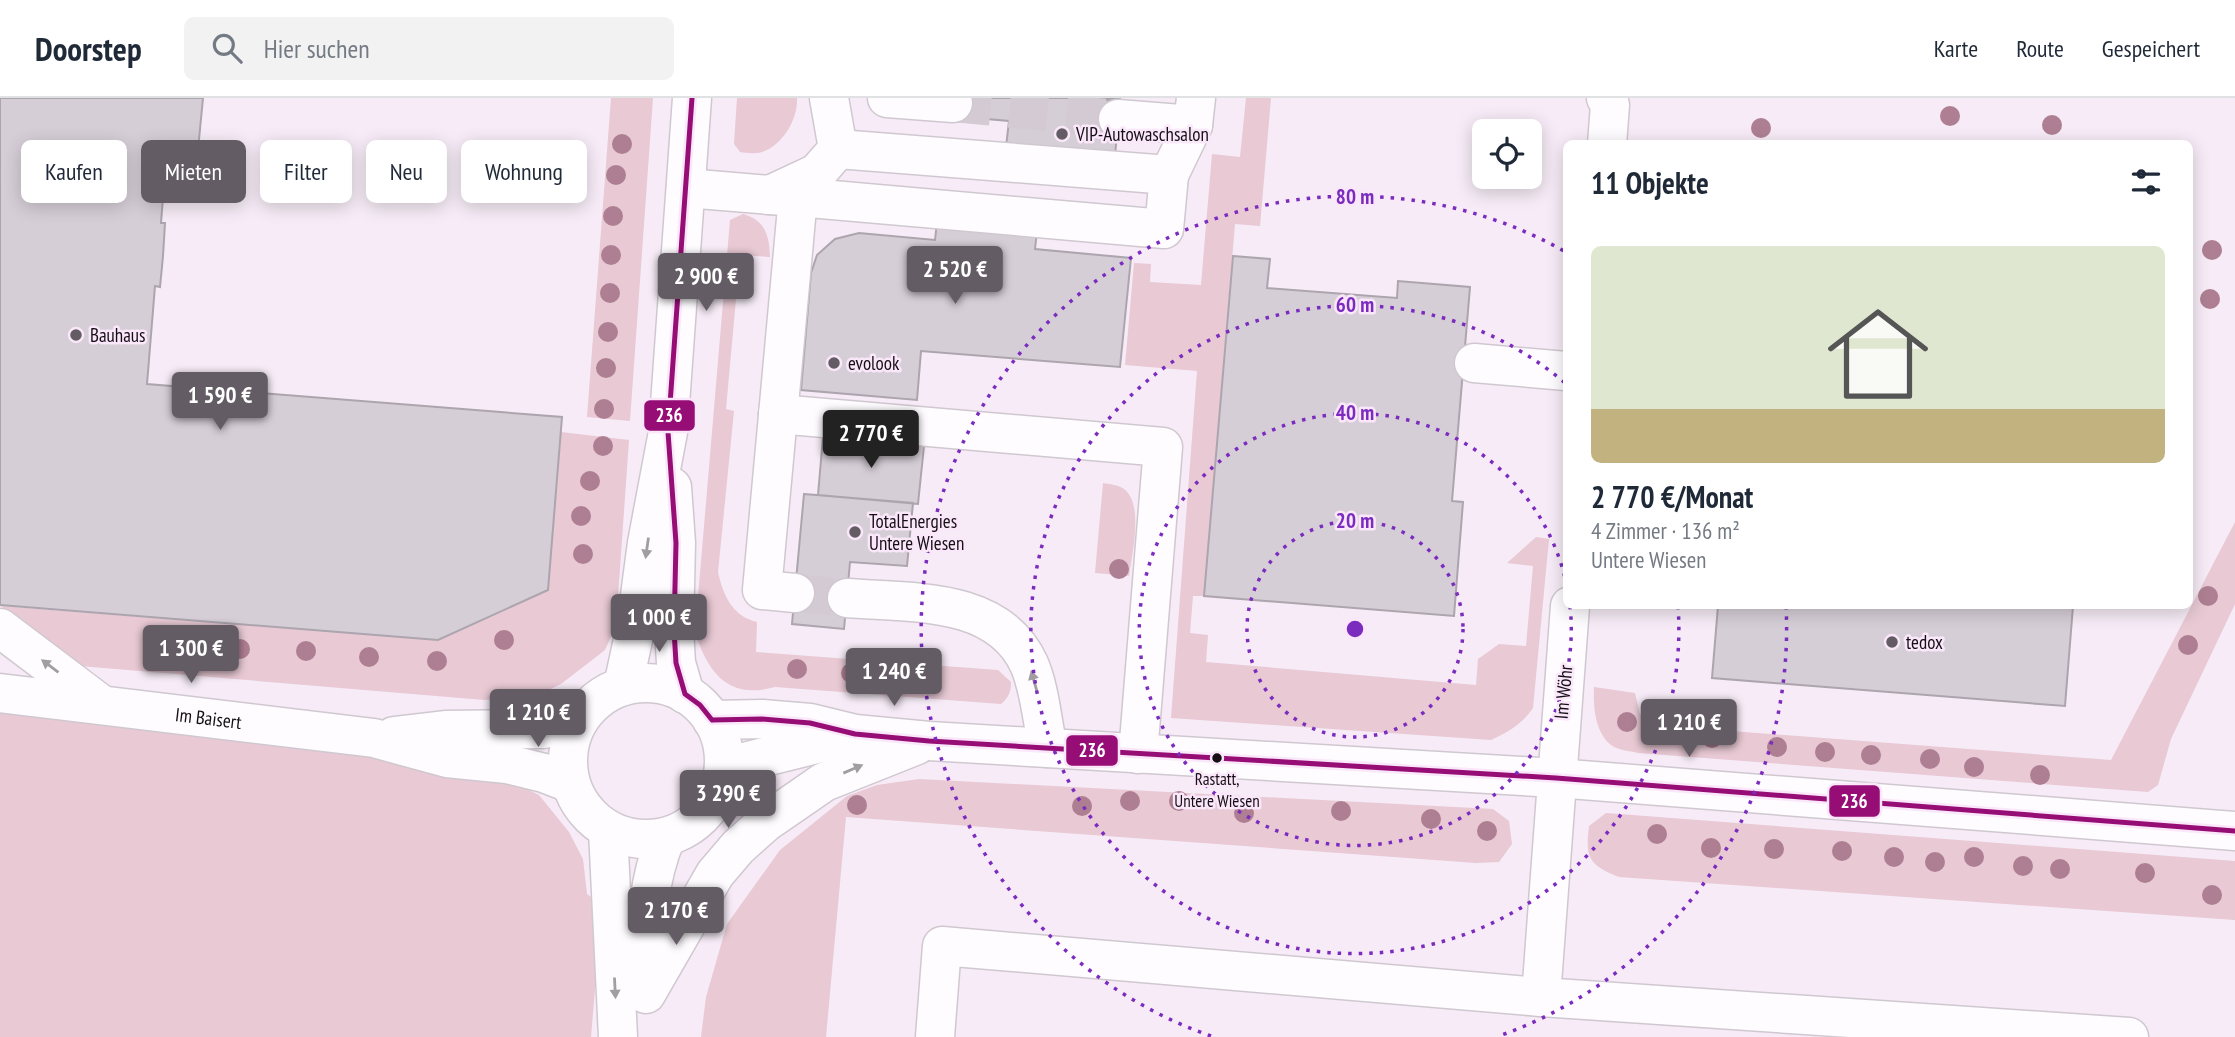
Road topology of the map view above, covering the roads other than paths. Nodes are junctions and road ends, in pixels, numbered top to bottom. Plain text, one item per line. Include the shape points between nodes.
1 (692, 98) edge
2 (829, 98) edge
3 (887, 98) edge
4 (1606, 98) edge
5 (953, 103) dead end
6 (1195, 112) edge
7 (1118, 119) tunnel mouth
8 (1607, 140) edge
9 (838, 149) junction
10 (1169, 175) junction
11 (686, 188) junction
12 (784, 196) junction
13 (1474, 363) dead end
14 (1563, 371) edge
15 (778, 414) junction
16 (668, 432) junction
17 (778, 592) dead end
18 (847, 598) tunnel mouth
19 (1570, 609) edge
20 (0, 628) edge
21 (624, 686) junction
22 (0, 693) edge
23 (685, 694) junction
24 (100, 704) junction
25 (712, 720) junction
26 (578, 722) junction
27 (855, 734) junction
28 (374, 738) junction
29 (929, 741) junction
30 (1048, 748) junction
31 (1138, 754) junction
32 (724, 767) junction
33 (1556, 778) junction
34 (570, 783) junction
35 (608, 830) junction
36 (2235, 831) edge
37 (666, 837) junction
38 (646, 994) junction
39 (1541, 997) junction
40 (618, 1037) edge
41 (630, 1037) edge
42 (935, 1037) edge
43 (2129, 1037) edge

1 - 11 street
2 - 9 street
3 - 5 street
4 - 8 street via 1610,106
6 - 7 street
6 - 10 street
9 - 10 street
9 - 12 street via 817,173
10 - 12 street via 1164,229
11 - 12 street
11 - 16 street
12 - 15 street
13 - 14 street
15 - 17 street
15 - 31 street via 1163,447
16 -> 21 street
16 - 23 street via 676,543 676,663
30 -> 18 street via 1029,664 1010,635 979,615 948,606
19 - 33 street, Im Wöhr
24 -> 20 street
21 - 23 street via 655,684
21 - 26 street via 597,700
22 - 24 street, Im Baisert
23 - 25 street
24 - 28 street, Im Baisert
25 - 27 street via 810,723
25 - 32 street
26 - 28 street, Im Baisert via 543,729 444,730
26 - 34 street via 568,752
27 - 29 street
27 - 32 street
28 - 34 street, Im Baisert via 447,758 507,764
29 - 30 street
38 -> 29 street via 715,874 738,847 824,782
30 - 31 street
31 - 33 street
32 - 37 street via 712,803 684,830
33 - 36 street
33 - 39 street, Im Wöhr
34 - 35 street via 578,802
35 - 37 street via 646,840
35 -> 40 street
37 - 38 street via 648,899
38 - 41 street
39 - 42 street via 942,946
39 - 43 street

